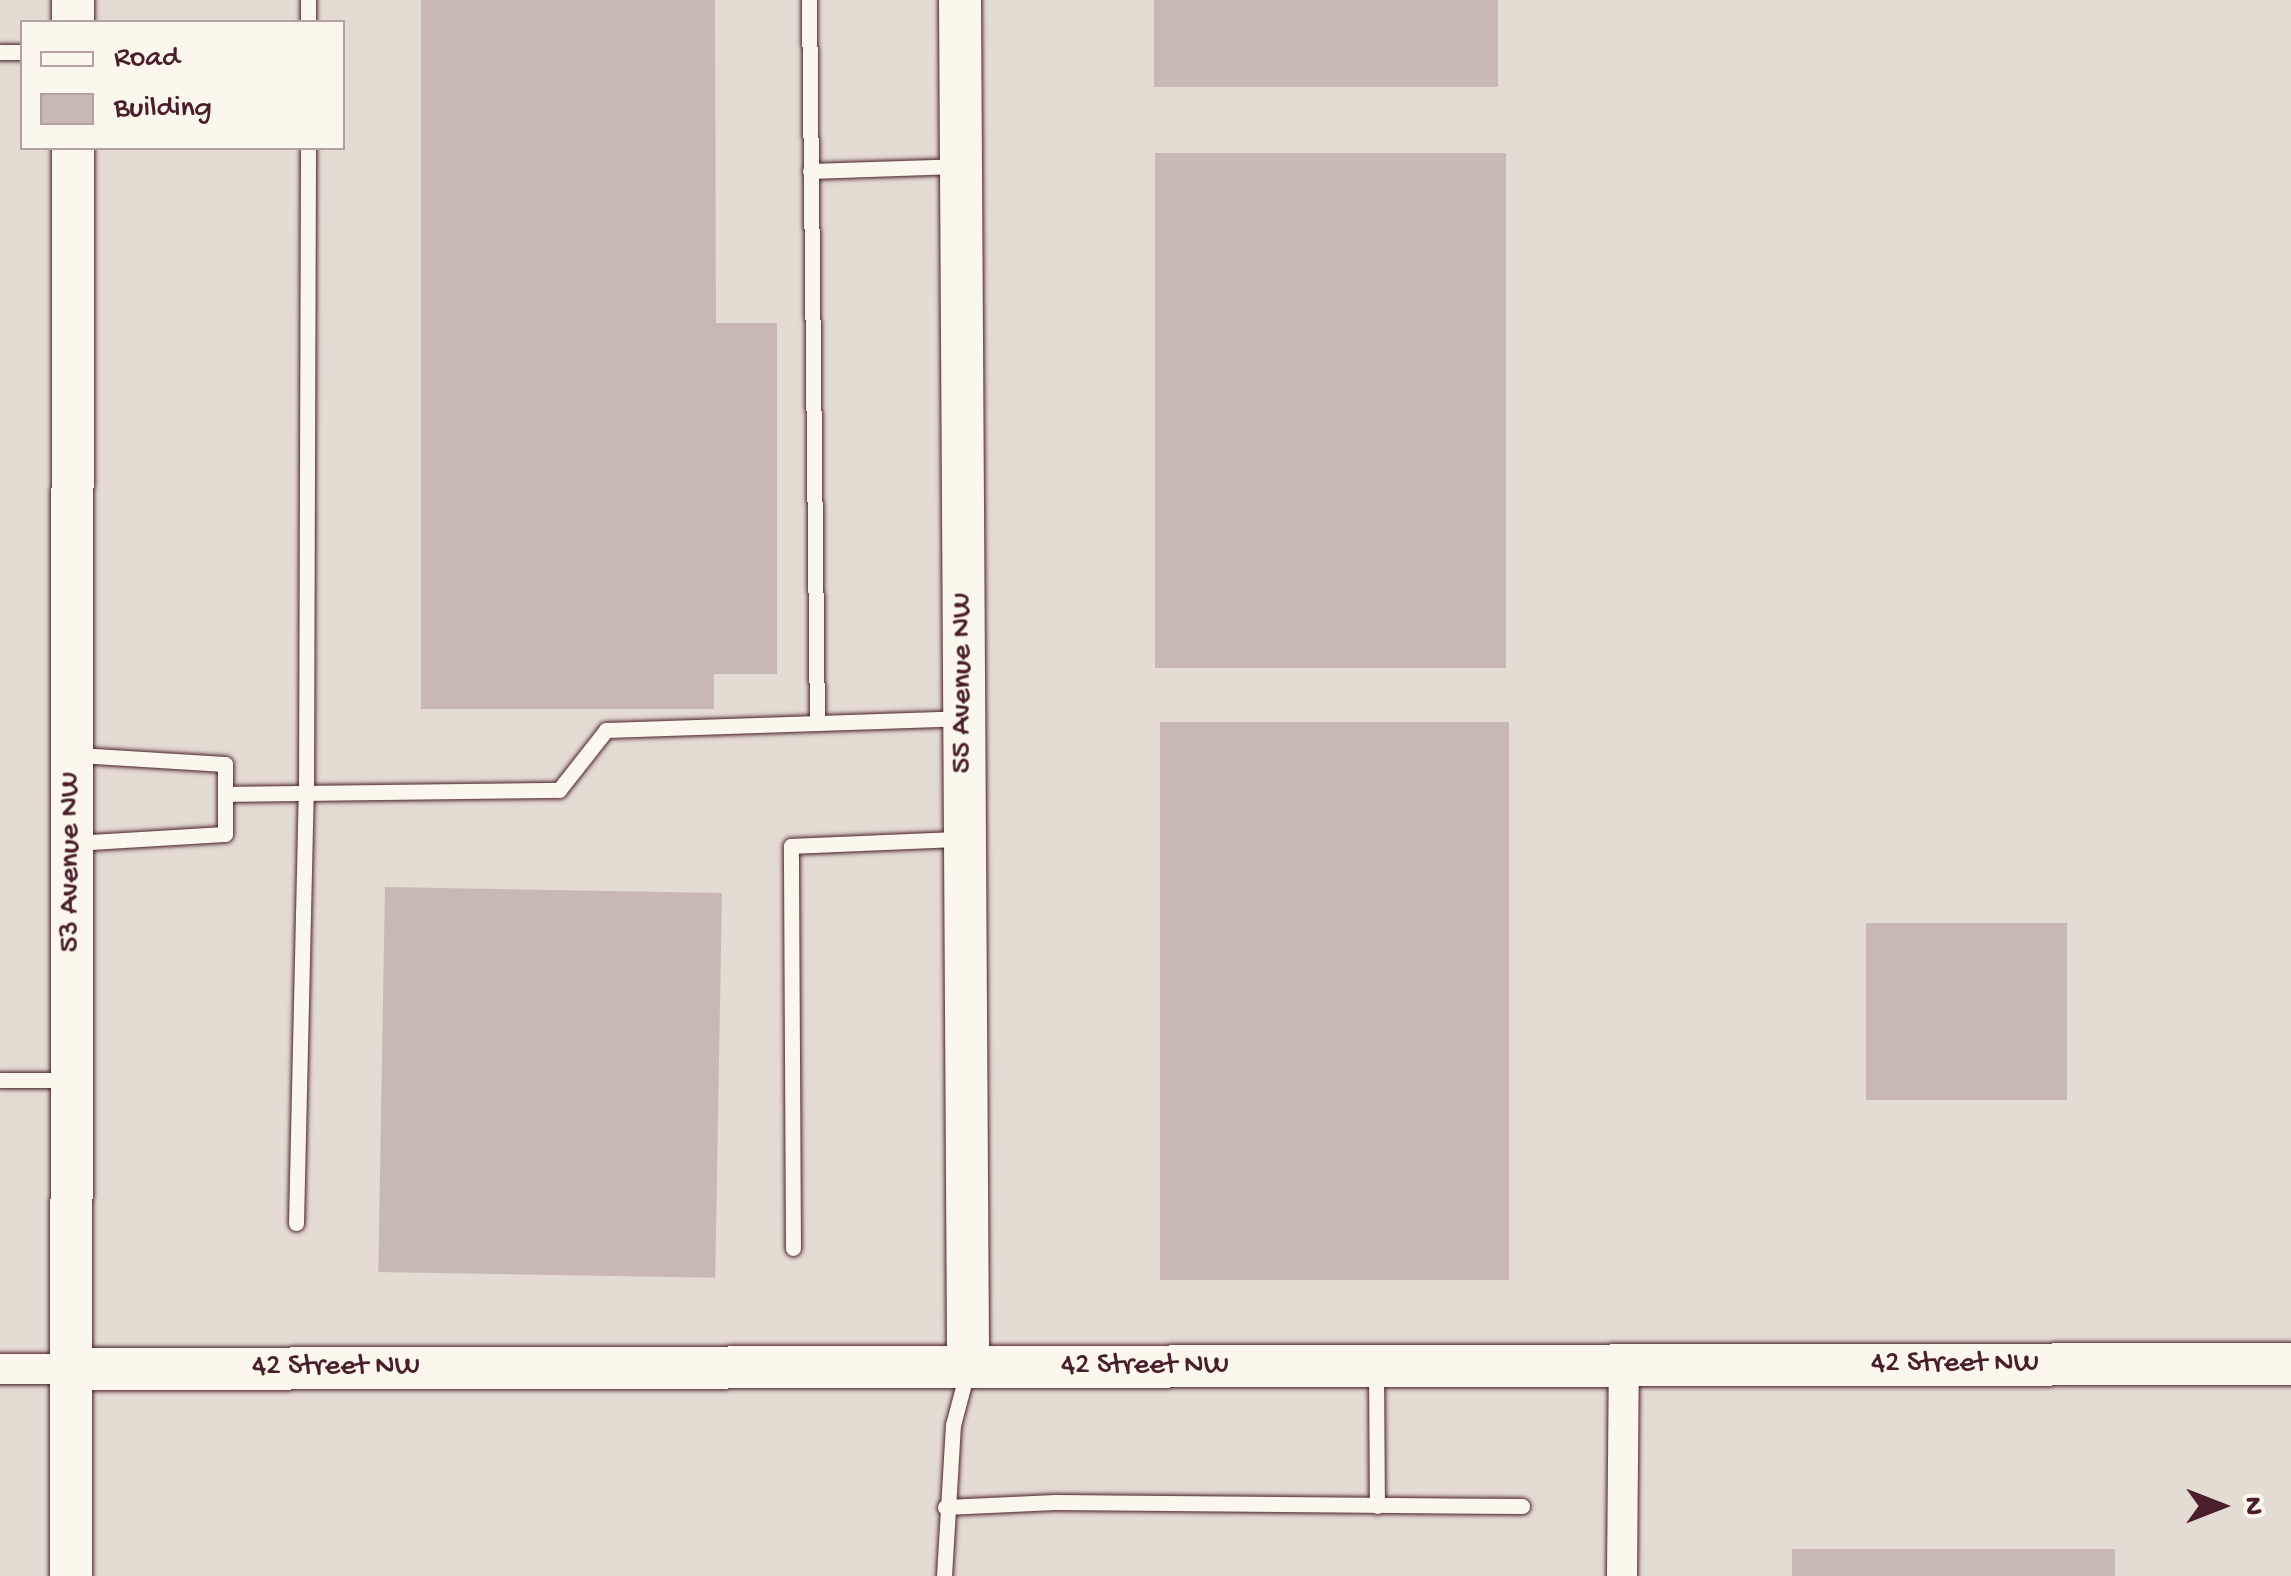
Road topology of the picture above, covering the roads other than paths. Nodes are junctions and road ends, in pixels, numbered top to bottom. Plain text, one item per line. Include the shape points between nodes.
1 (808, 0) edge
2 (960, 0) edge
3 (72, 150) edge
4 (308, 150) edge
5 (961, 166) junction
6 (810, 172) junction
7 (964, 718) junction
8 (817, 723) junction
9 (72, 754) junction
10 (306, 793) junction
11 (226, 794) junction
12 (965, 839) junction
13 (72, 843) junction
14 (0, 1080) edge
15 (72, 1080) junction
16 (296, 1223) dead end
17 (793, 1248) dead end
18 (2291, 1364) edge
19 (1376, 1366) junction
20 (1624, 1366) junction
21 (968, 1367) junction
22 (0, 1369) edge
23 (72, 1369) junction
24 (1378, 1506) junction
25 (1522, 1506) dead end
26 (945, 1507) junction
27 (71, 1576) edge
28 (944, 1576) edge
29 (1622, 1576) edge

1 - 6 lane
2 - 5 street, 55 Avenue NW
3 - 9 street, 53 Avenue NW
4 - 10 lane
5 - 6 lane
5 - 7 street, 55 Avenue NW
6 - 8 lane
7 - 8 lane
7 - 12 street, 55 Avenue NW
8 - 10 lane via 606,730 559,790
9 - 11 lane via 226,764
9 - 13 street, 53 Avenue NW
10 - 11 lane
10 - 16 lane
11 - 13 lane via 226,834
12 - 17 lane via 791,846
12 - 21 street, 55 Avenue NW
13 - 15 street, 53 Avenue NW
14 - 15 lane
15 - 23 street, 53 Avenue NW
18 - 20 street, 42 Street NW
19 - 20 street, 42 Street NW
19 - 21 street, 42 Street NW
19 - 24 lane
20 - 29 street
21 - 23 street, 42 Street NW
21 - 26 lane via 953,1425
22 - 23 street, 42 Street NW
23 - 27 street, 53 Avenue NW
24 - 25 lane
24 - 26 lane
26 - 28 lane

